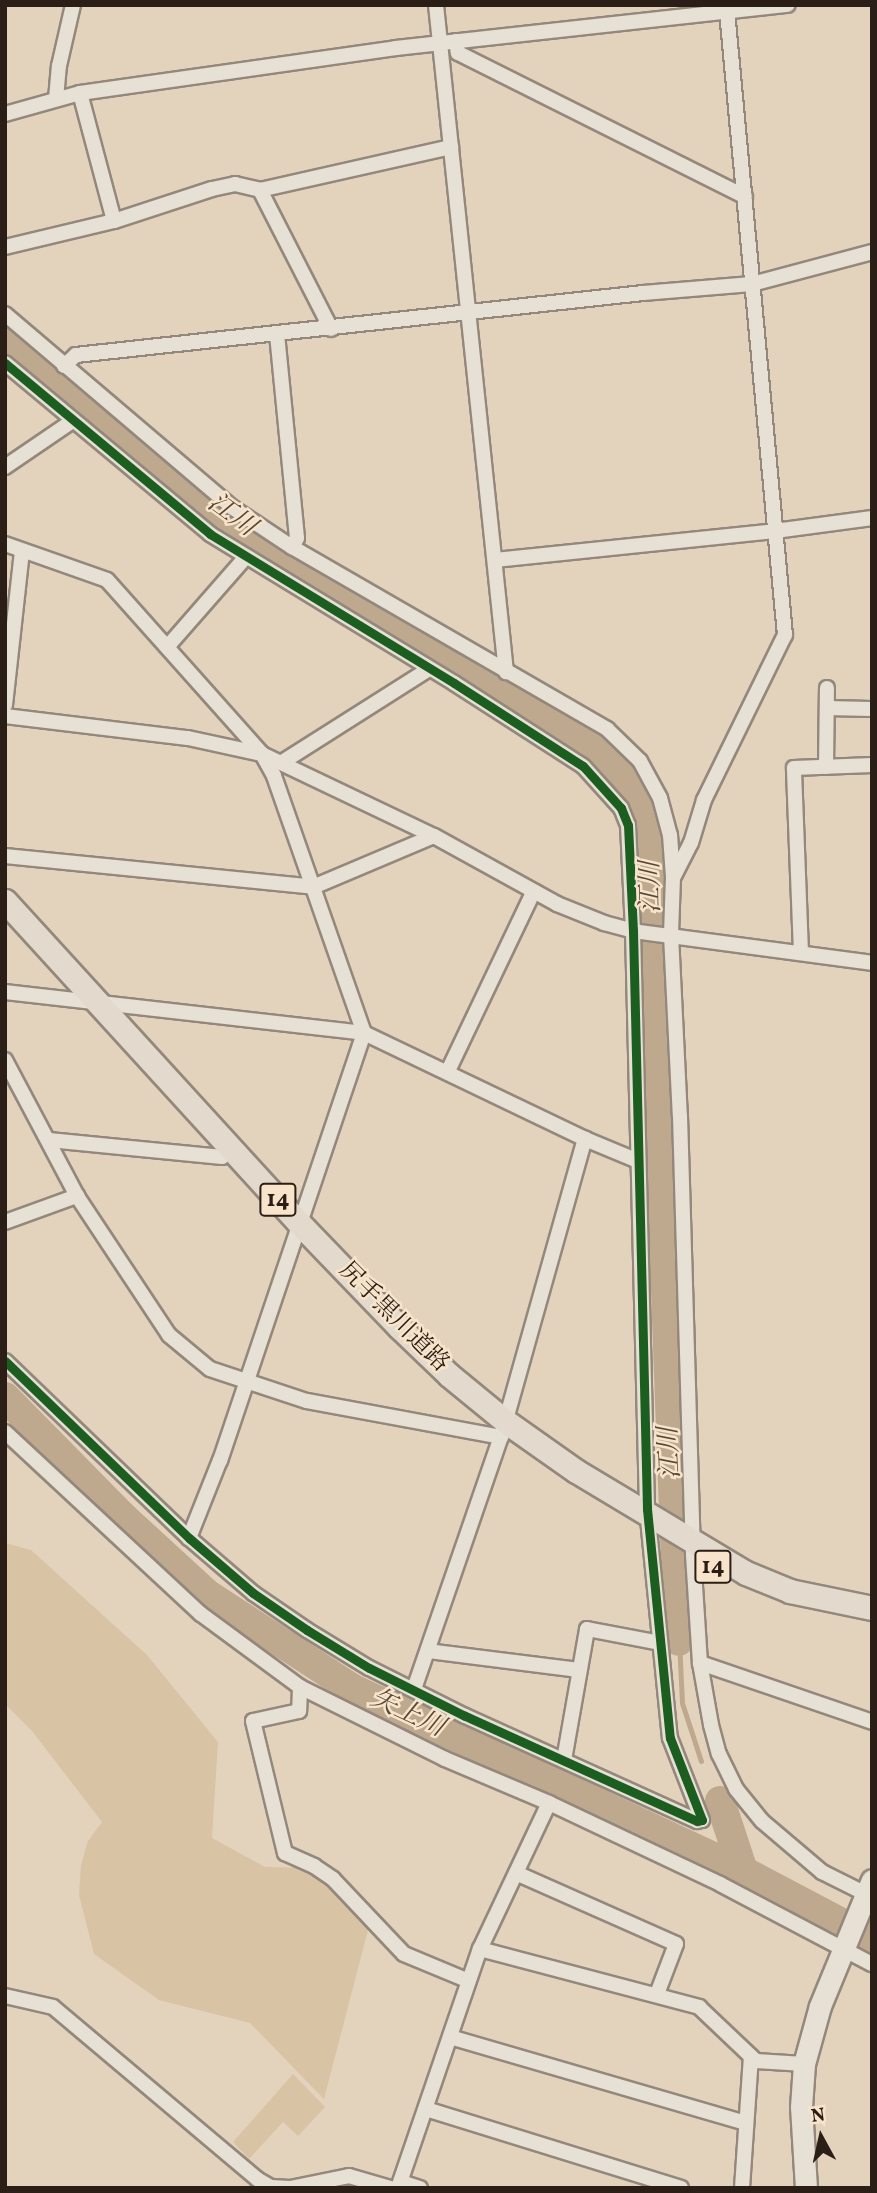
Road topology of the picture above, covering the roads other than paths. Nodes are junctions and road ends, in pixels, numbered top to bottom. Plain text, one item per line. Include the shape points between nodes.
1 (73, 5) edge
2 (436, 5) edge
3 (788, 5) edge
4 (727, 11) junction
5 (456, 41) junction
6 (440, 44) junction
7 (80, 93) junction
8 (56, 99) junction
9 (5, 114) edge
10 (452, 147) junction
11 (260, 190) junction
12 (745, 197) junction
13 (114, 221) junction
14 (5, 247) edge
15 (872, 252) edge
16 (752, 284) junction
17 (469, 312) junction
18 (5, 314) edge
19 (331, 329) junction
20 (277, 334) junction
21 (6, 364) edge
22 (64, 366) junction
23 (74, 420) junction
24 (5, 467) edge
25 (872, 517) edge
26 (775, 531) junction
27 (5, 544) edge
28 (292, 547) junction
29 (22, 551) junction
30 (245, 558) junction
31 (495, 560) junction
32 (168, 646) junction
33 (429, 669) junction
34 (506, 672) junction
35 (827, 688) dead end
36 (5, 705) edge
37 (827, 708) junction
38 (871, 709) edge
39 (5, 716) edge
40 (262, 754) junction
41 (284, 761) junction
42 (872, 765) edge
43 (826, 767) junction
44 (434, 836) junction
45 (5, 856) edge
46 (673, 877) junction
47 (313, 887) junction
48 (534, 891) junction
49 (5, 901) edge
50 (5, 920) edge
51 (633, 931) junction
52 (671, 935) junction
53 (802, 953) junction
54 (872, 963) edge
55 (5, 992) edge
56 (85, 999) junction
57 (364, 1032) junction
58 (5, 1060) edge
59 (448, 1072) junction
60 (585, 1139) junction
61 (49, 1140) junction
62 (222, 1157) junction
63 (638, 1161) junction
64 (77, 1196) junction
65 (5, 1222) edge
66 (298, 1228) junction
67 (5, 1361) edge
68 (245, 1381) junction
69 (503, 1430) junction
70 (5, 1432) edge
71 (649, 1522) junction
72 (189, 1538) junction
73 (693, 1549) junction
74 (872, 1608) edge
75 (872, 1617) edge
76 (660, 1643) junction
77 (428, 1651) junction
78 (700, 1663) junction
79 (578, 1670) junction
80 (300, 1688) junction
81 (414, 1689) junction
82 (872, 1723) edge
83 (564, 1760) junction
84 (549, 1803) junction
85 (516, 1873) junction
86 (868, 1893) edge
87 (845, 1946) junction
88 (480, 1949) junction
89 (872, 1964) edge
90 (469, 1980) junction
91 (657, 1994) junction
92 (5, 1996) edge
93 (450, 2037) junction
94 (751, 2056) junction
95 (804, 2064) junction
96 (426, 2109) junction
97 (746, 2123) junction
98 (396, 2186) edge
99 (420, 2188) edge
100 (681, 2188) edge
101 (742, 2188) edge
102 (806, 2188) edge

1 - 8 street
2 - 6 street
3 - 4 street
4 - 5 street
4 - 12 street
5 - 6 street
5 - 12 street via 458,52
6 - 7 street
6 - 10 street
7 - 8 street
7 - 13 street
8 - 9 street
10 - 11 street
10 - 17 street
11 - 13 street via 235,184
11 - 19 street
12 - 16 street
13 - 14 street
15 - 16 street
16 - 17 street
16 - 26 street
17 - 19 street
17 - 31 street
18 - 22 street
19 - 20 street
20 - 22 street via 76,355
20 - 28 street via 297,538
21 - 23 street
22 - 28 street via 233,508
23 - 24 street
23 - 30 street
25 - 26 street
26 - 31 street
26 - 46 street via 785,635 704,800 691,843
27 - 29 street
28 - 34 street
29 - 32 street via 107,580
29 - 36 street
30 - 32 street
30 - 33 street
31 - 34 street
32 - 40 street
33 - 41 street
33 - 51 street via 583,766 610,793 628,825
34 - 46 street via 607,729 640,761 660,798 670,835
35 - 37 street
37 - 38 street
37 - 43 street
39 - 40 street via 188,738
40 - 41 street
40 - 47 street
41 - 44 street
42 - 43 street
43 - 53 street via 794,768
44 - 47 street
44 - 48 street
45 - 47 street
46 - 52 street
47 - 57 street
48 - 51 street
48 - 59 street
49 - 56 main road, 尻手黒川道路 / 14
50 - 56 main road, 尻手黒川道路 / 14
51 - 52 street
51 - 63 street
52 - 53 street
52 - 73 street
53 - 54 street
55 - 56 street
56 - 57 street
56 - 62 main road, 尻手黒川道路 / 14
56 - 66 main road, 尻手黒川道路 / 14
57 - 59 street
57 - 66 street
58 - 61 street
59 - 60 street
60 - 63 street
60 - 69 street
61 - 62 street
61 - 64 street
62 - 66 main road, 尻手黒川道路 / 14
63 - 71 street
64 - 65 street
64 - 68 street via 169,1335 210,1369
66 - 68 street
66 - 69 main road, 尻手黒川道路 / 14 via 390,1333
67 - 72 street
68 - 69 street via 307,1401
68 - 72 street
69 - 71 main road, 尻手黒川道路 / 14 via 578,1485
69 - 77 street
70 - 80 street via 201,1614
71 - 73 main road, 尻手黒川道路 / 14
71 - 76 street
72 - 81 street via 307,1630
73 - 74 main road, 尻手黒川道路 / 14 via 790,1591
73 - 75 main road, 尻手黒川道路 / 14 via 737,1579 791,1601
73 - 78 street
76 - 79 street via 587,1629
76 - 83 street via 670,1738 702,1820
77 - 79 street
77 - 81 street
78 - 82 street
78 - 86 street via 714,1735 736,1789 793,1850 822,1872
79 - 83 street
80 - 84 street via 445,1759
80 - 90 street via 299,1711 253,1721 285,1853 333,1879 404,1954
81 - 83 street
84 - 85 street
84 - 87 street
85 - 88 street
85 - 91 street via 676,1944
86 - 87 street
87 - 89 street
87 - 95 street via 820,2006
88 - 90 street
88 - 91 street
90 - 93 street
91 - 94 street via 699,2007
92 - 98 street via 53,2007 271,2187 290,2188 349,2176
93 - 96 street
93 - 97 street
94 - 95 street via 756,2061
94 - 97 street
95 - 102 street via 801,2107
96 - 98 street
96 - 100 street
97 - 101 street
98 - 99 street

